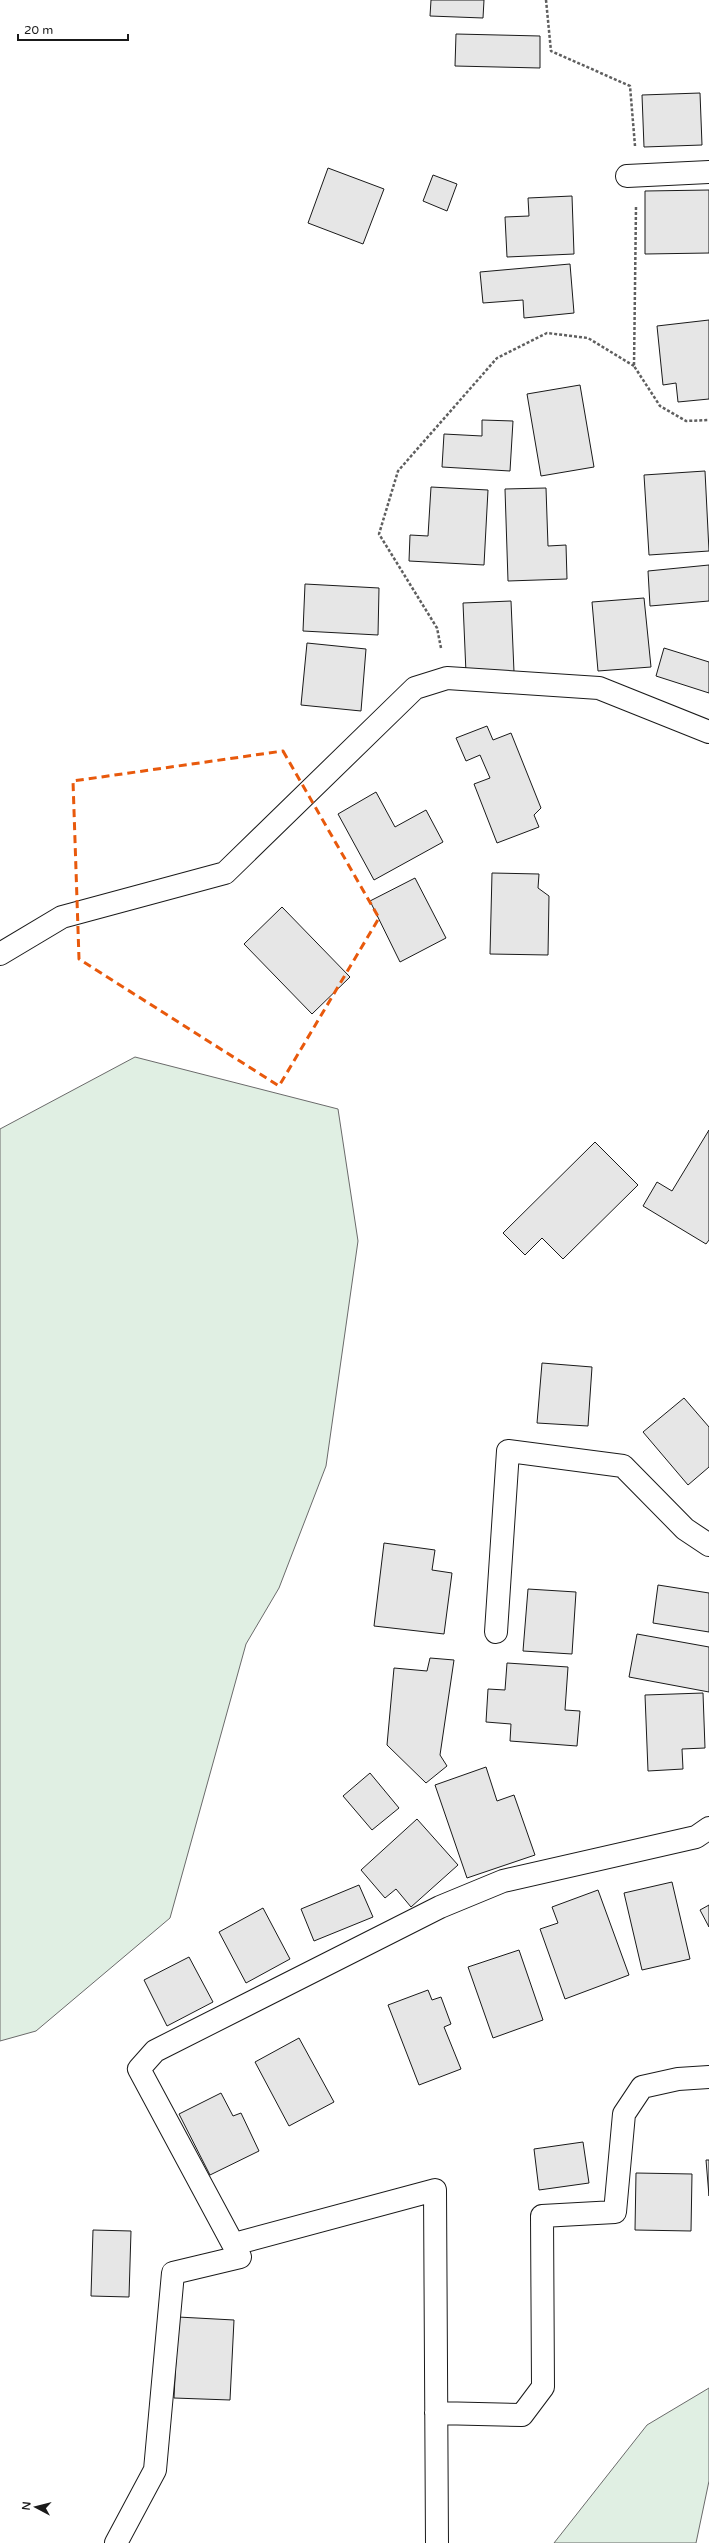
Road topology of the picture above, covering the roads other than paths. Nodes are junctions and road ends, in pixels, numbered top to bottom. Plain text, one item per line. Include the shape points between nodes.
1 (709, 172) edge
2 (632, 175) road end
3 (709, 732) edge
4 (0, 954) edge
5 (709, 1545) edge
6 (496, 1632) dead end
7 (709, 1828) edge
8 (709, 2077) edge
9 (234, 2244) junction
10 (436, 2413) junction
11 (116, 2543) edge
12 (437, 2543) edge

1 - 2 street
3 - 4 street via 599,688 447,678 415,688 225,872 62,917
5 - 6 street via 685,1530 624,1466 508,1451
7 - 9 street via 696,1837 503,1881 440,1907 155,2051 140,2069
8 - 10 street via 678,2079 642,2087 624,2114 615,2212 542,2216 543,2387 522,2415
9 - 10 street via 435,2190
9 - 11 street via 240,2257 173,2273 155,2470
10 - 12 street

